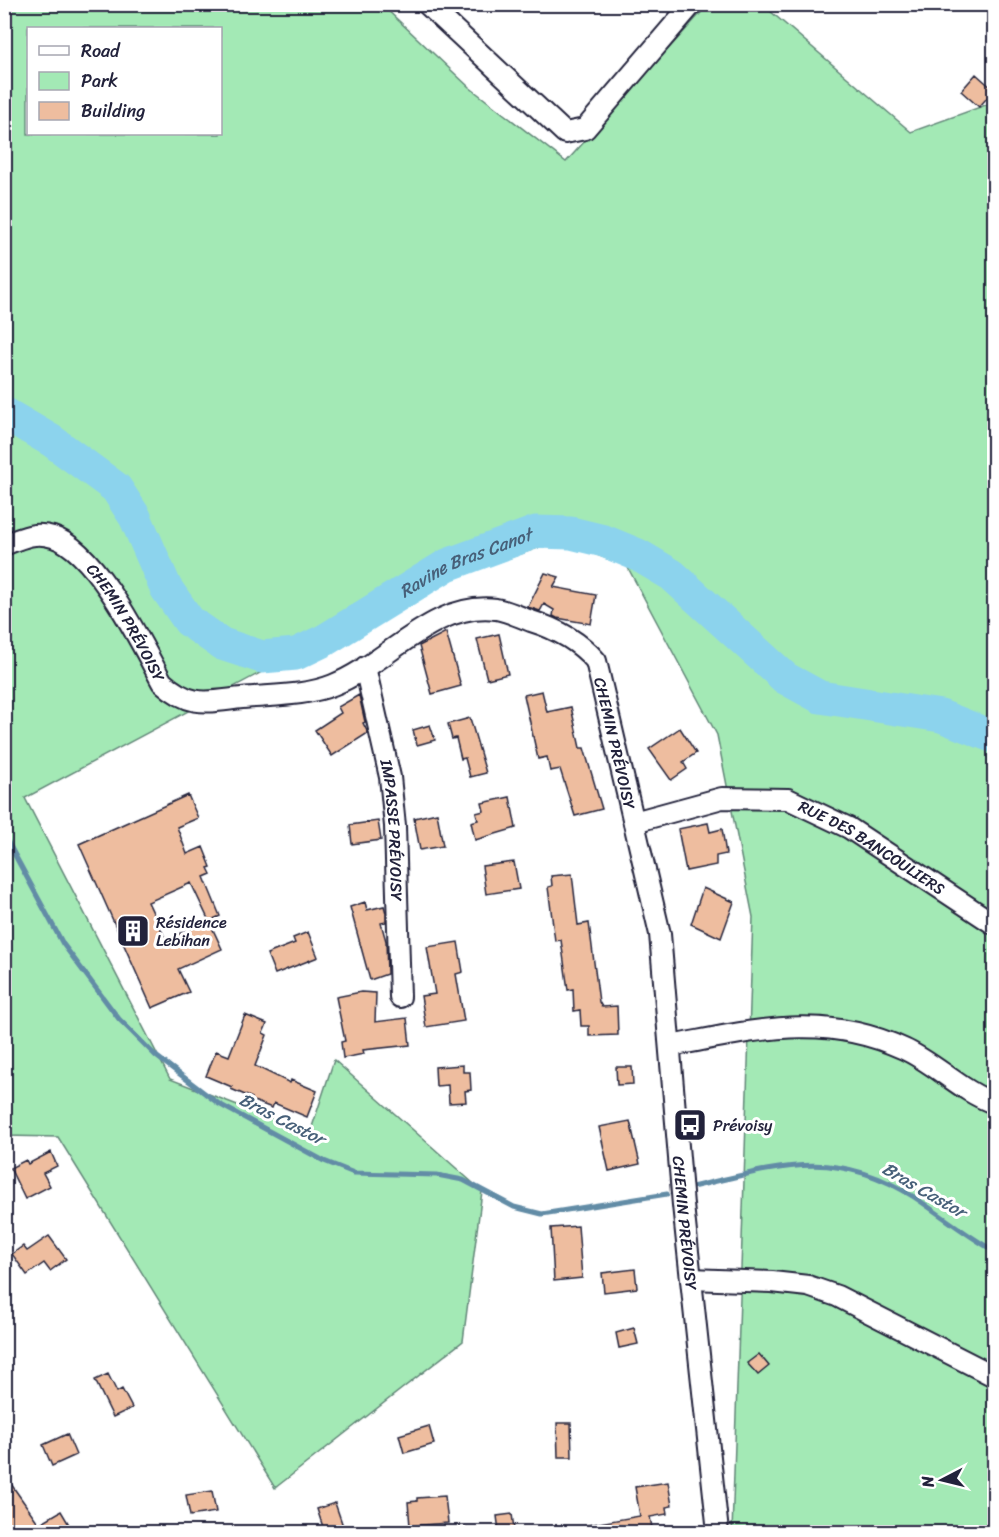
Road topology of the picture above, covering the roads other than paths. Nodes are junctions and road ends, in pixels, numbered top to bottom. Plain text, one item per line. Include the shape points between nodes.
1 (427, 4) edge
2 (693, 4) edge
3 (4, 545) edge
4 (365, 667) junction
5 (634, 822) junction
6 (994, 924) edge
7 (400, 997) dead end
8 (670, 1046) junction
9 (994, 1103) edge
10 (691, 1279) junction
11 (994, 1376) edge
12 (718, 1533) edge

1 - 2 street via 565,133 585,129
3 - 4 street, CHEMIN PRÉVOISY via 28,534 53,537 77,550 98,573 162,682 188,700 309,691 333,685
4 - 5 street, CHEMIN PRÉVOISY via 436,622 458,614 496,609 545,625 582,645 596,661
4 - 7 street, IMPASSE PRÉVOISY via 390,777
5 - 6 street, RUE DES BANCOULIERS via 722,798 788,799 849,828
5 - 8 street, CHEMIN PRÉVOISY via 660,934
8 - 9 street via 781,1026 838,1028 906,1049
8 - 10 street, CHEMIN PRÉVOISY
10 - 11 street via 808,1286 837,1296
10 - 12 street, CHEMIN PRÉVOISY

